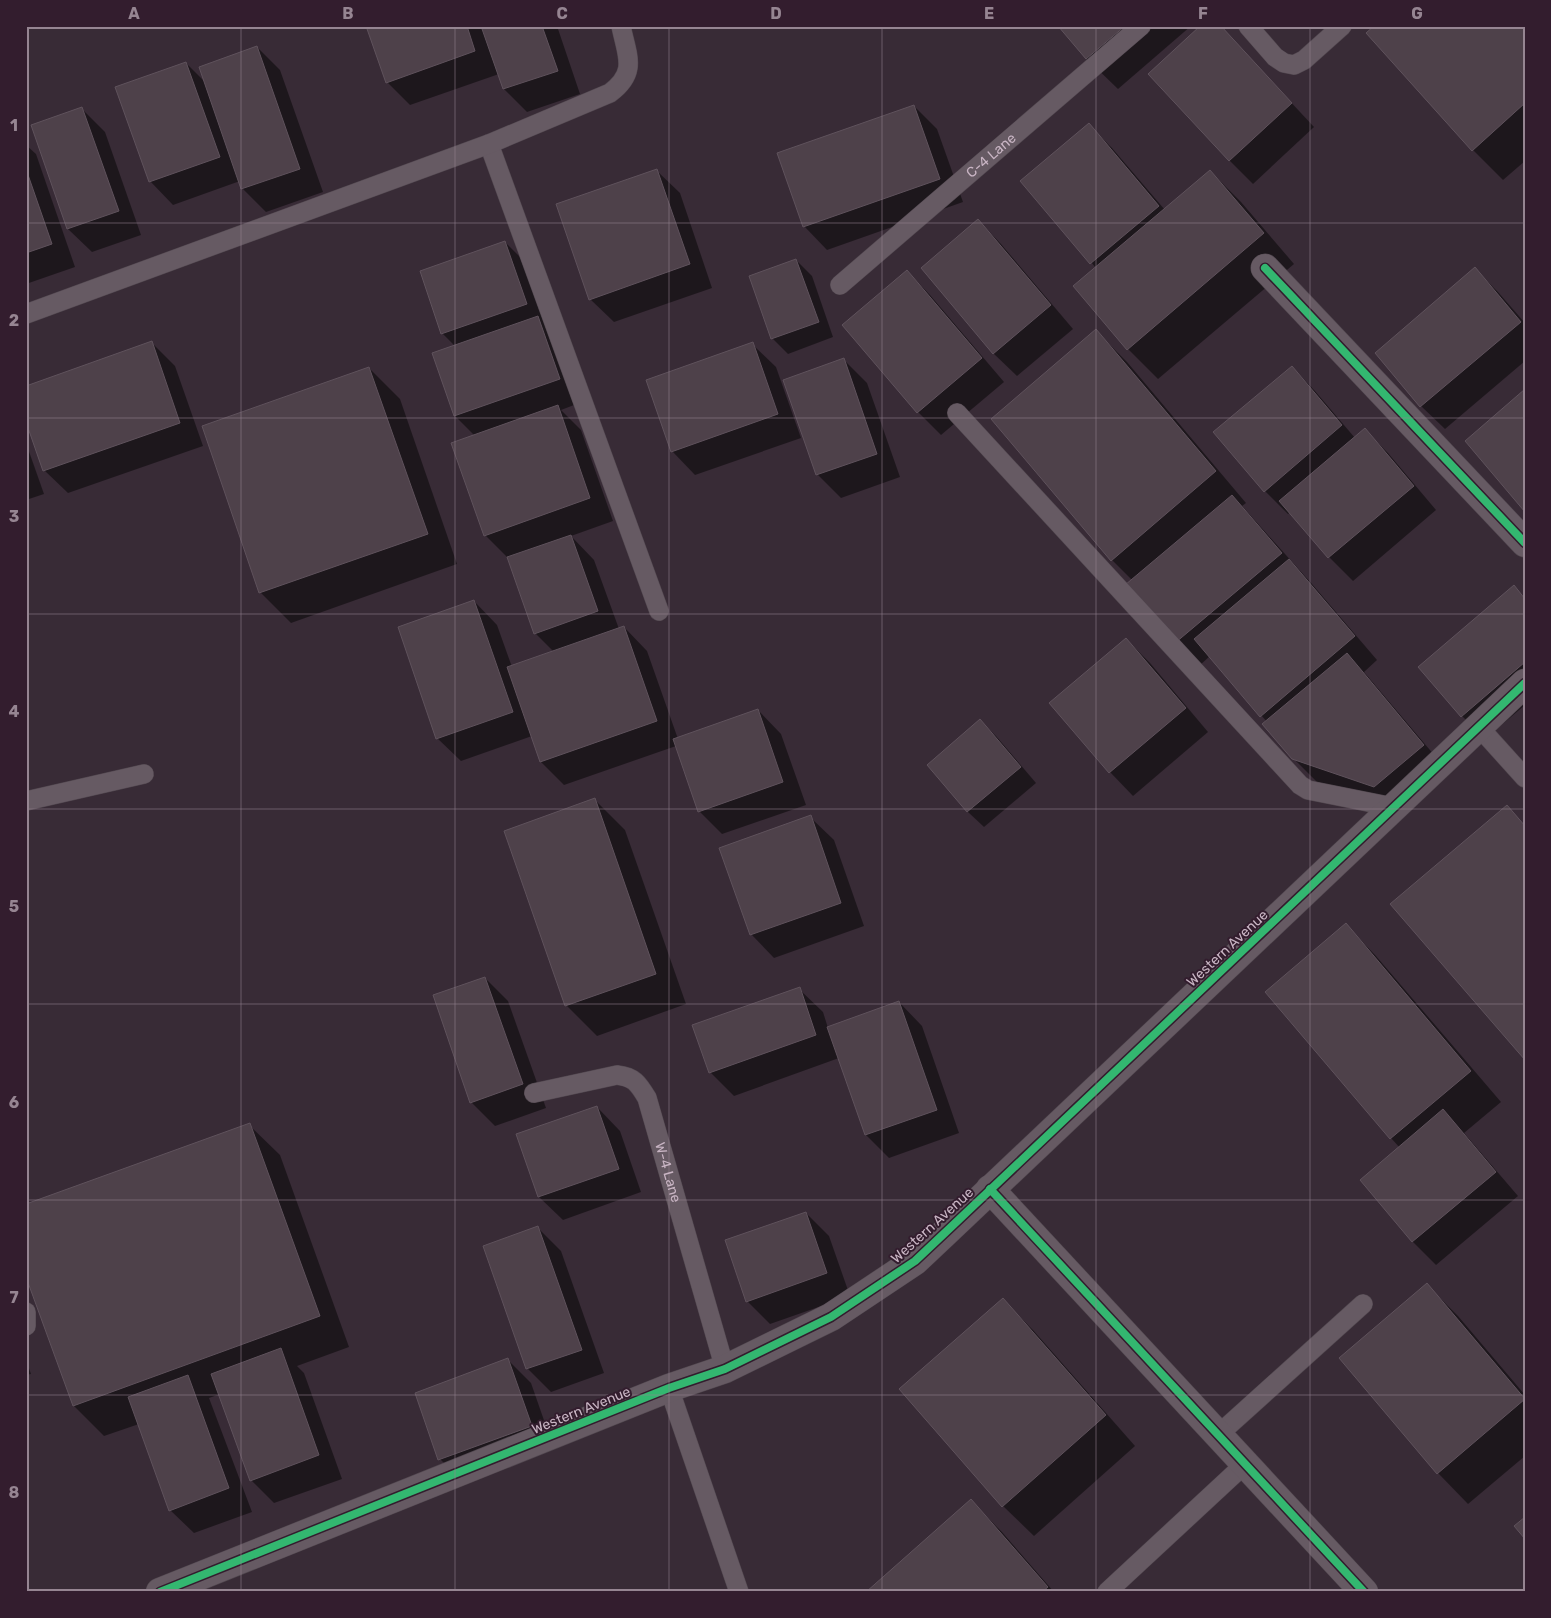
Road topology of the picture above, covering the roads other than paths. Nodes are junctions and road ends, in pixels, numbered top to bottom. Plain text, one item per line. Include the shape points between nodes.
1 (621, 26) edge
2 (1141, 26) edge
3 (1248, 26) edge
4 (1342, 26) edge
5 (489, 144) junction
6 (1265, 268) dead end
7 (840, 285) dead end
8 (26, 314) edge
9 (957, 414) dead end
10 (1525, 543) edge
11 (658, 611) dead end
12 (1525, 683) edge
13 (1479, 727) junction
14 (144, 774) dead end
15 (1525, 778) edge
16 (26, 800) edge
17 (1394, 807) junction
18 (534, 1094) dead end
19 (990, 1189) junction
20 (1363, 1304) dead end
21 (26, 1312) edge
22 (26, 1326) edge
23 (725, 1369) junction
24 (668, 1388) junction
25 (1219, 1434) junction
26 (1246, 1464) junction
27 (160, 1592) edge
28 (740, 1592) edge
29 (1107, 1592) edge
30 (1364, 1592) edge

1 - 5 lane via 628,61 628,74 621,85 610,93
2 - 7 lane, C-4 Lane
3 - 4 lane via 1275,57 1294,65
5 - 8 lane
5 - 11 lane
6 - 10 street
9 - 17 lane via 1300,785 1308,790
12 - 13 street, Western Avenue
13 - 15 lane
13 - 17 street, Western Avenue
14 - 16 lane
17 - 19 street, Western Avenue
18 - 23 lane, W-4 Lane via 616,1074 629,1076 639,1084 646,1098
19 - 23 street, Western Avenue via 915,1261 874,1290 831,1317
19 - 25 street
20 - 25 lane
21 - 22 lane
23 - 24 street, Western Avenue
24 - 27 street, Western Avenue
24 - 28 lane
25 - 26 street
26 - 29 lane
26 - 30 street

